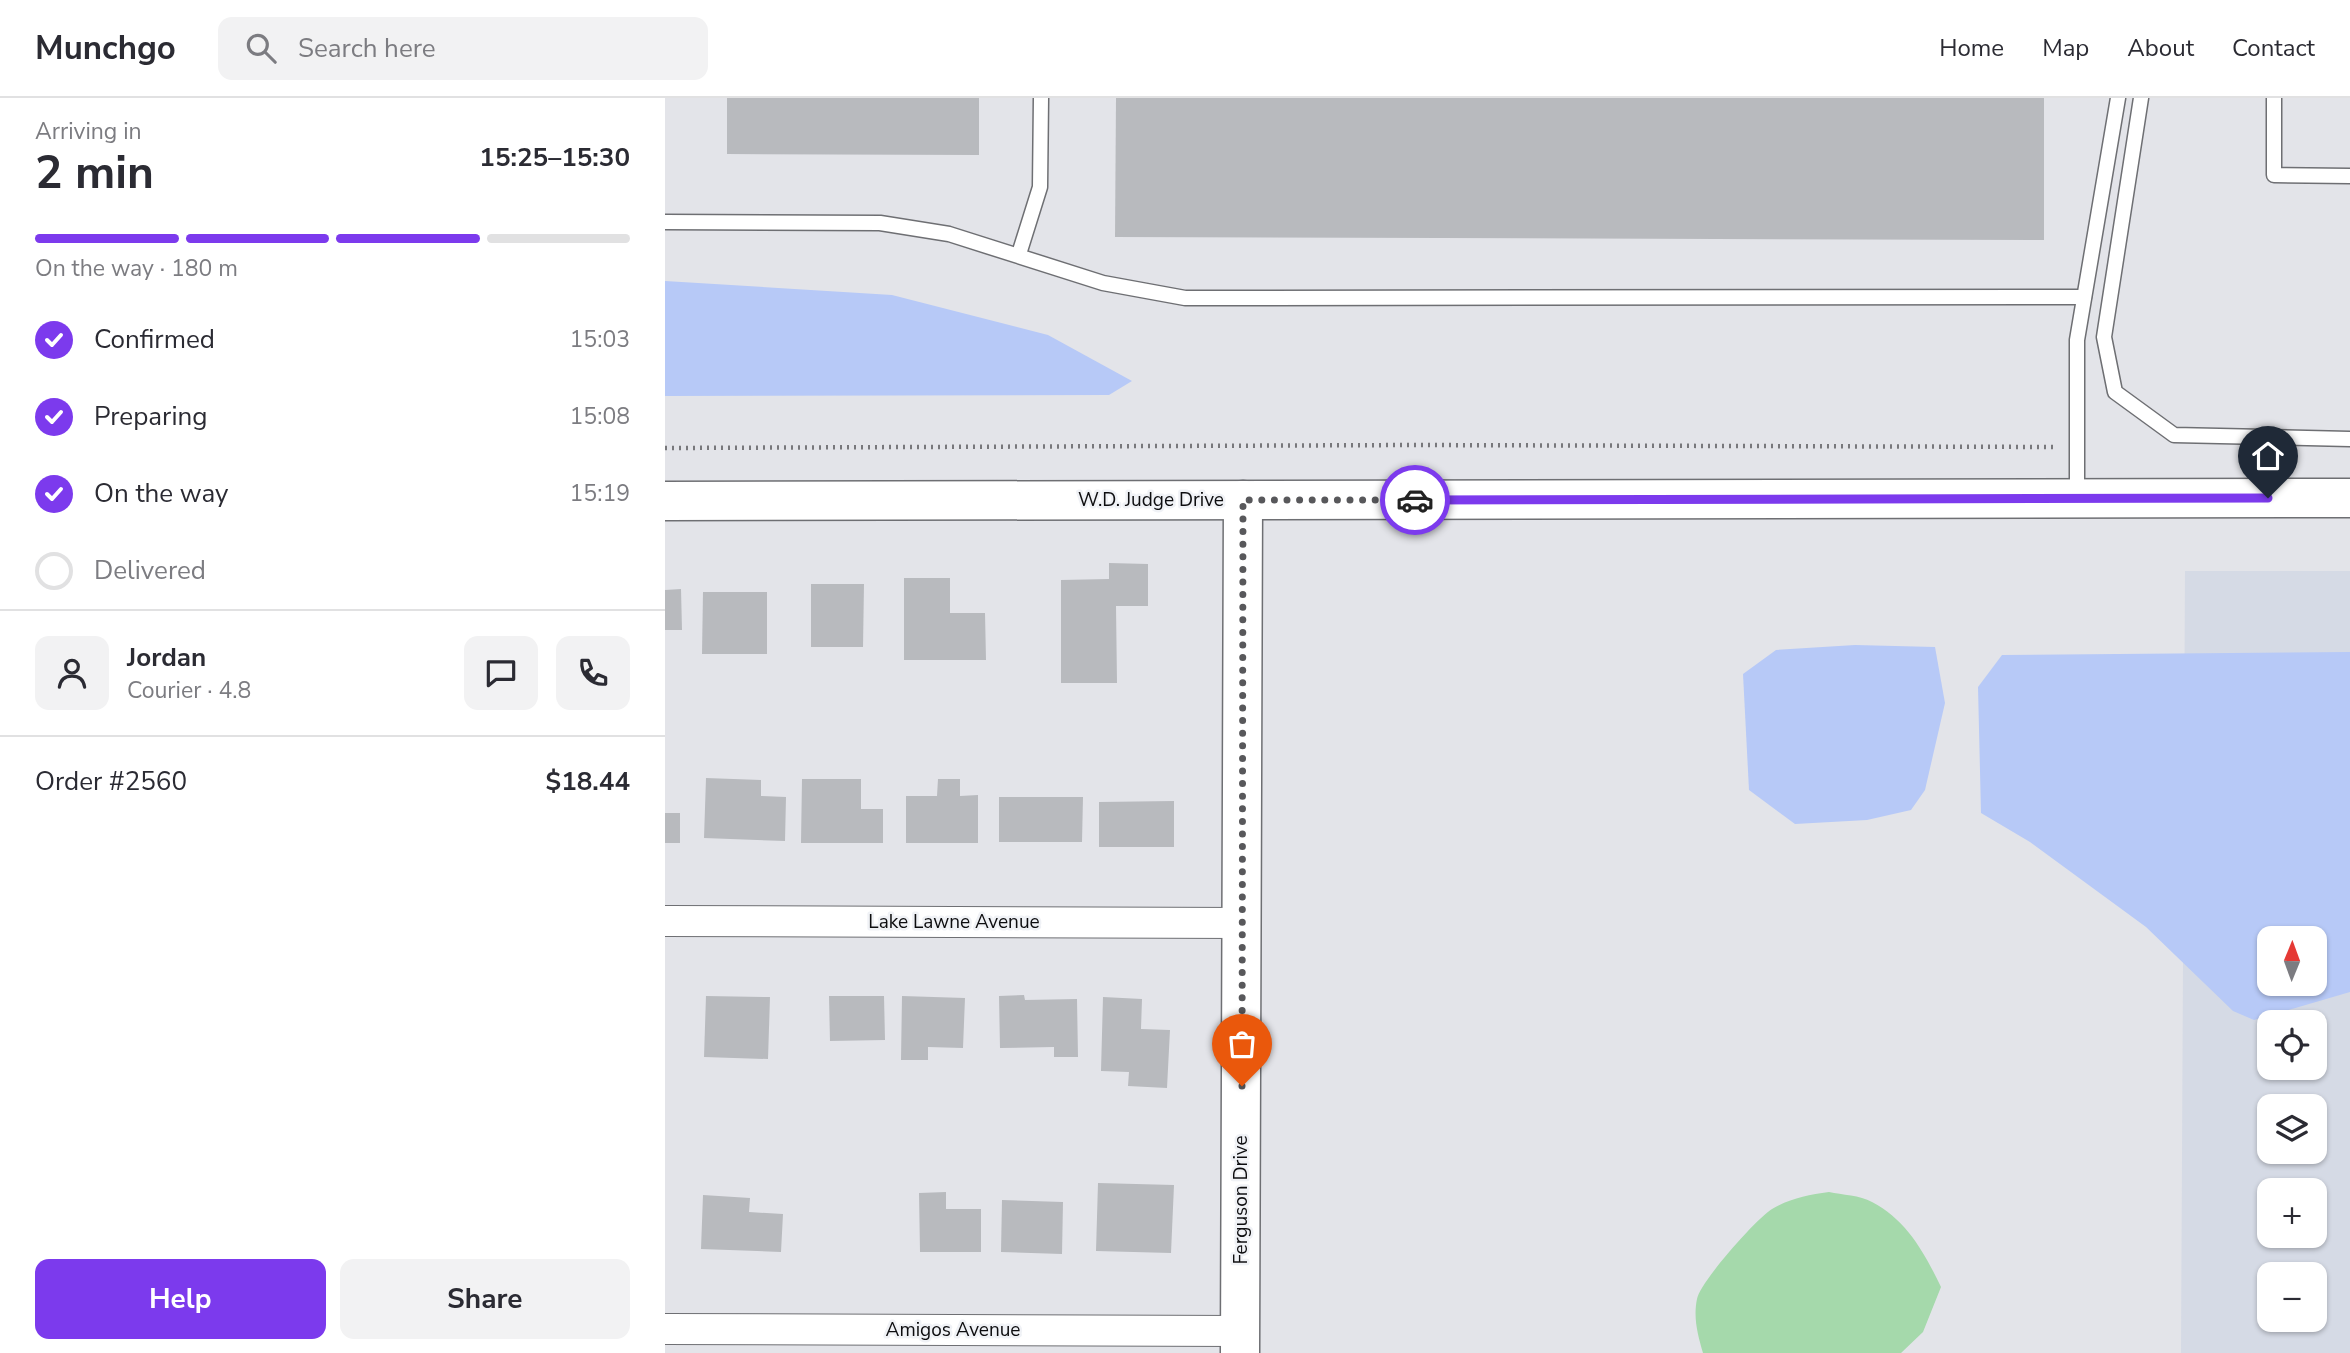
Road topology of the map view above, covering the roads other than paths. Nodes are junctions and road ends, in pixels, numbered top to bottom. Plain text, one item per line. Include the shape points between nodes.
1 (1041, 98) edge
2 (2118, 98) edge
3 (2141, 98) edge
4 (2274, 98) edge
5 (2350, 176) edge
6 (665, 222) edge
7 (1019, 254) junction
8 (2084, 297) junction
9 (2350, 439) edge
10 (2350, 498) edge
11 (2077, 499) junction
12 (1243, 500) junction
13 (665, 501) edge
14 (665, 921) edge
15 (1244, 923) junction
16 (665, 1329) edge
17 (1240, 1342) edge

1 - 7 lane via 1040,187
2 - 8 lane
3 - 9 lane via 2104,337 2115,392 2174,435
4 - 5 lane via 2274,176
6 - 7 lane via 880,223 949,234
7 - 8 lane via 1103,283 1185,298
8 - 11 lane via 2077,340
10 - 11 street, W.D. Judge Drive
11 - 12 street, W.D. Judge Drive
12 - 13 street, W.D. Judge Drive
12 - 15 street, Ferguson Drive
14 - 15 street, Lake Lawne Avenue
15 - 17 street, Ferguson Drive
16 - 17 street, Amigos Avenue

